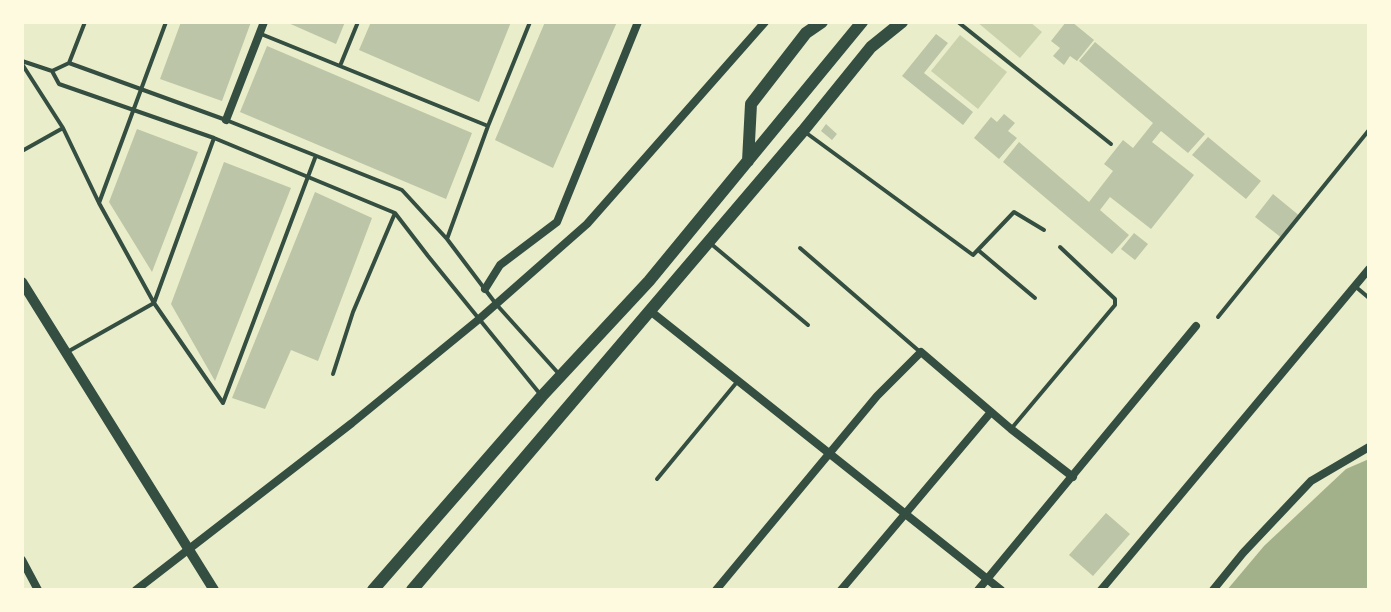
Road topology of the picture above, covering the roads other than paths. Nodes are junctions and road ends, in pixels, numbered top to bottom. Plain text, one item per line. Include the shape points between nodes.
1 (85, 22) edge
2 (166, 22) edge
3 (264, 22) edge
4 (358, 22) edge
5 (530, 22) edge
6 (638, 22) edge
7 (765, 22) edge
8 (822, 22) edge
9 (853, 22) edge
10 (862, 22) edge
11 (889, 22) edge
12 (902, 22) edge
13 (958, 22) edge
14 (802, 28) edge
15 (259, 33) junction
16 (849, 37) junction
17 (871, 47) junction
18 (22, 62) edge
19 (69, 63) junction
20 (340, 66) junction
21 (52, 71) junction
22 (140, 90) junction
23 (132, 111) junction
24 (226, 120) junction
25 (488, 126) junction
26 (63, 128) junction
27 (1369, 130) edge
28 (803, 131) junction
29 (214, 138) junction
30 (1111, 144) dead end
31 (22, 151) edge
32 (316, 157) junction
33 (748, 161) junction
34 (308, 176) junction
35 (99, 203) junction
36 (395, 213) junction
37 (1044, 230) dead end
38 (447, 239) junction
39 (708, 241) junction
40 (1060, 247) dead end
41 (800, 248) dead end
42 (978, 250) junction
43 (1369, 269) edge
44 (22, 282) edge
45 (1355, 286) junction
46 (485, 289) junction
47 (1035, 298) dead end
48 (1369, 298) edge
49 (154, 303) junction
50 (496, 304) junction
51 (649, 310) junction
52 (1218, 317) dead end
53 (478, 320) junction
54 (808, 325) dead end
55 (1196, 326) dead end
56 (921, 352) junction
57 (67, 353) junction
58 (333, 374) dead end
59 (561, 376) junction
60 (739, 380) junction
61 (542, 396) junction
62 (991, 412) junction
63 (1011, 429) junction
64 (1369, 447) edge
65 (829, 452) junction
66 (1073, 477) junction
67 (657, 479) dead end
68 (904, 512) junction
69 (188, 551) junction
70 (22, 561) edge
71 (987, 579) junction
72 (720, 589) edge
73 (38, 590) edge
74 (136, 590) edge
75 (214, 590) edge
76 (373, 590) edge
77 (412, 590) edge
78 (841, 590) edge
79 (978, 590) edge
80 (1001, 590) edge
81 (1101, 590) edge
82 (1213, 590) edge

1 - 19 lane
2 - 22 lane
3 - 15 street
4 - 20 lane
5 - 25 lane
6 - 46 street via 557,222 500,265
7 - 50 street via 587,224
8 - 14 highway
9 - 16 highway
10 - 16 highway
11 - 17 highway
12 - 17 highway
13 - 30 lane
14 - 33 highway via 751,104
15 - 20 lane
15 - 24 street
16 - 33 highway
17 - 28 highway
18 - 21 lane
18 - 26 lane
19 - 21 lane
19 - 22 lane
20 - 25 lane
21 - 23 lane via 59,84
22 - 23 lane
22 - 24 lane
23 - 29 lane
23 - 35 lane
24 - 32 lane
25 - 38 lane
26 - 31 lane
26 - 35 lane
27 - 52 lane
28 - 39 highway
28 - 42 lane via 973,255
29 - 34 lane
29 - 49 lane
32 - 34 lane
32 - 38 lane via 402,190
33 - 59 highway via 649,281
34 - 36 lane
34 - 49 lane via 223,403
35 - 49 lane
36 - 53 lane
36 - 58 lane
37 - 42 lane via 1014,212
38 - 46 lane
39 - 51 highway
39 - 54 lane
40 - 63 lane via 1115,299 1115,305
41 - 56 lane
42 - 47 lane
43 - 45 street
44 - 57 street
45 - 48 lane
45 - 81 street
46 - 50 lane
49 - 57 lane
50 - 53 street
50 - 59 lane
51 - 60 street
51 - 77 highway
53 - 61 lane
53 - 69 street
55 - 66 street
56 - 62 street
56 - 65 street
57 - 69 street
59 - 61 highway
60 - 65 street
60 - 67 lane
61 - 76 highway
62 - 63 street
62 - 68 street
63 - 66 street
64 - 82 street via 1311,481
65 - 68 street
65 - 72 street
66 - 71 street
68 - 71 street
68 - 78 street
69 - 74 street
69 - 75 street
70 - 73 street
71 - 79 street
71 - 80 street

